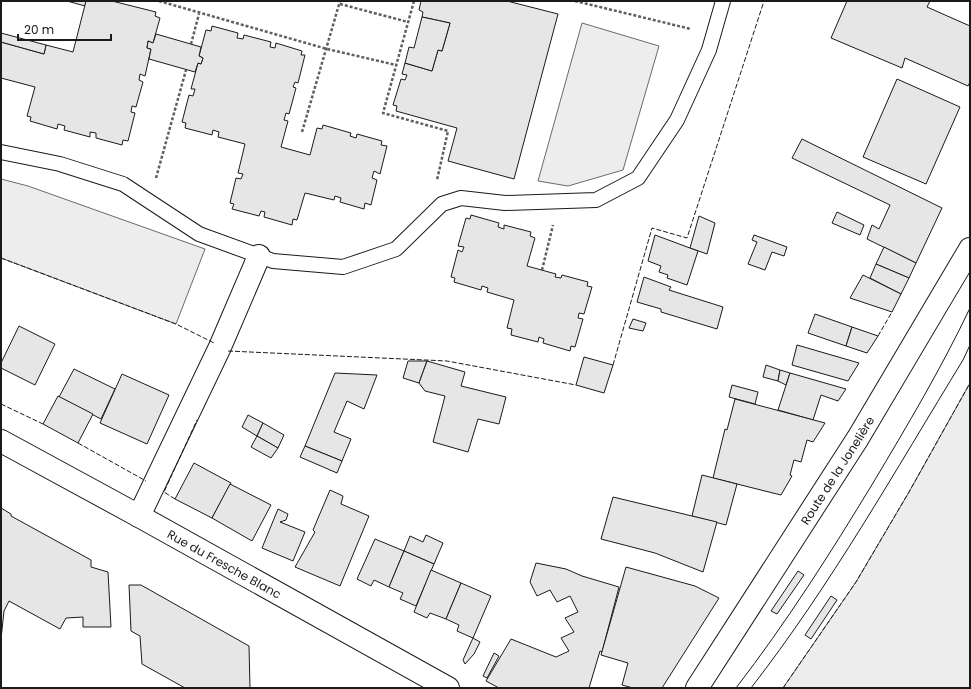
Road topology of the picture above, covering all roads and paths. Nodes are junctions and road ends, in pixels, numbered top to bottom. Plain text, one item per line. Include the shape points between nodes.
1 (159, 1) edge
2 (414, 1) edge
3 (575, 1) edge
4 (722, 1) edge
5 (340, 3) edge
6 (199, 14) junction
7 (408, 22) junction
8 (713, 35) junction
9 (190, 44) dead end
10 (327, 49) junction
11 (396, 65) junction
12 (186, 70) dead end
13 (302, 132) dead end
14 (1, 152) edge
15 (149, 201) junction
16 (559, 201) junction
17 (442, 204) junction
18 (970, 249) edge
19 (259, 256) junction
20 (542, 270) dead end
21 (1, 441) edge
22 (139, 516) junction
23 (448, 688) edge
24 (697, 688) edge

1 - 6 path
2 - 7 path
3 - 8 path
4 - 8 lane
5 - 7 path
5 - 10 path
6 - 9 path
6 - 10 path
7 - 11 path
8 - 16 lane via 709,50 677,120 638,178 596,200
10 - 11 path
10 - 13 path
11 - 17 path via 383,113 448,131 436,185
12 - 15 path
14 - 15 lane via 60,164 123,184
15 - 19 lane via 199,234
16 - 17 lane via 505,203 461,198
16 - 20 path
17 - 19 lane via 396,249 343,267 273,261
18 - 24 street, Route de la Jonelière via 858,438
19 - 22 street via 220,347
21 - 22 street, Rue du Fresche Blanc
22 - 23 street, Rue du Fresche Blanc

